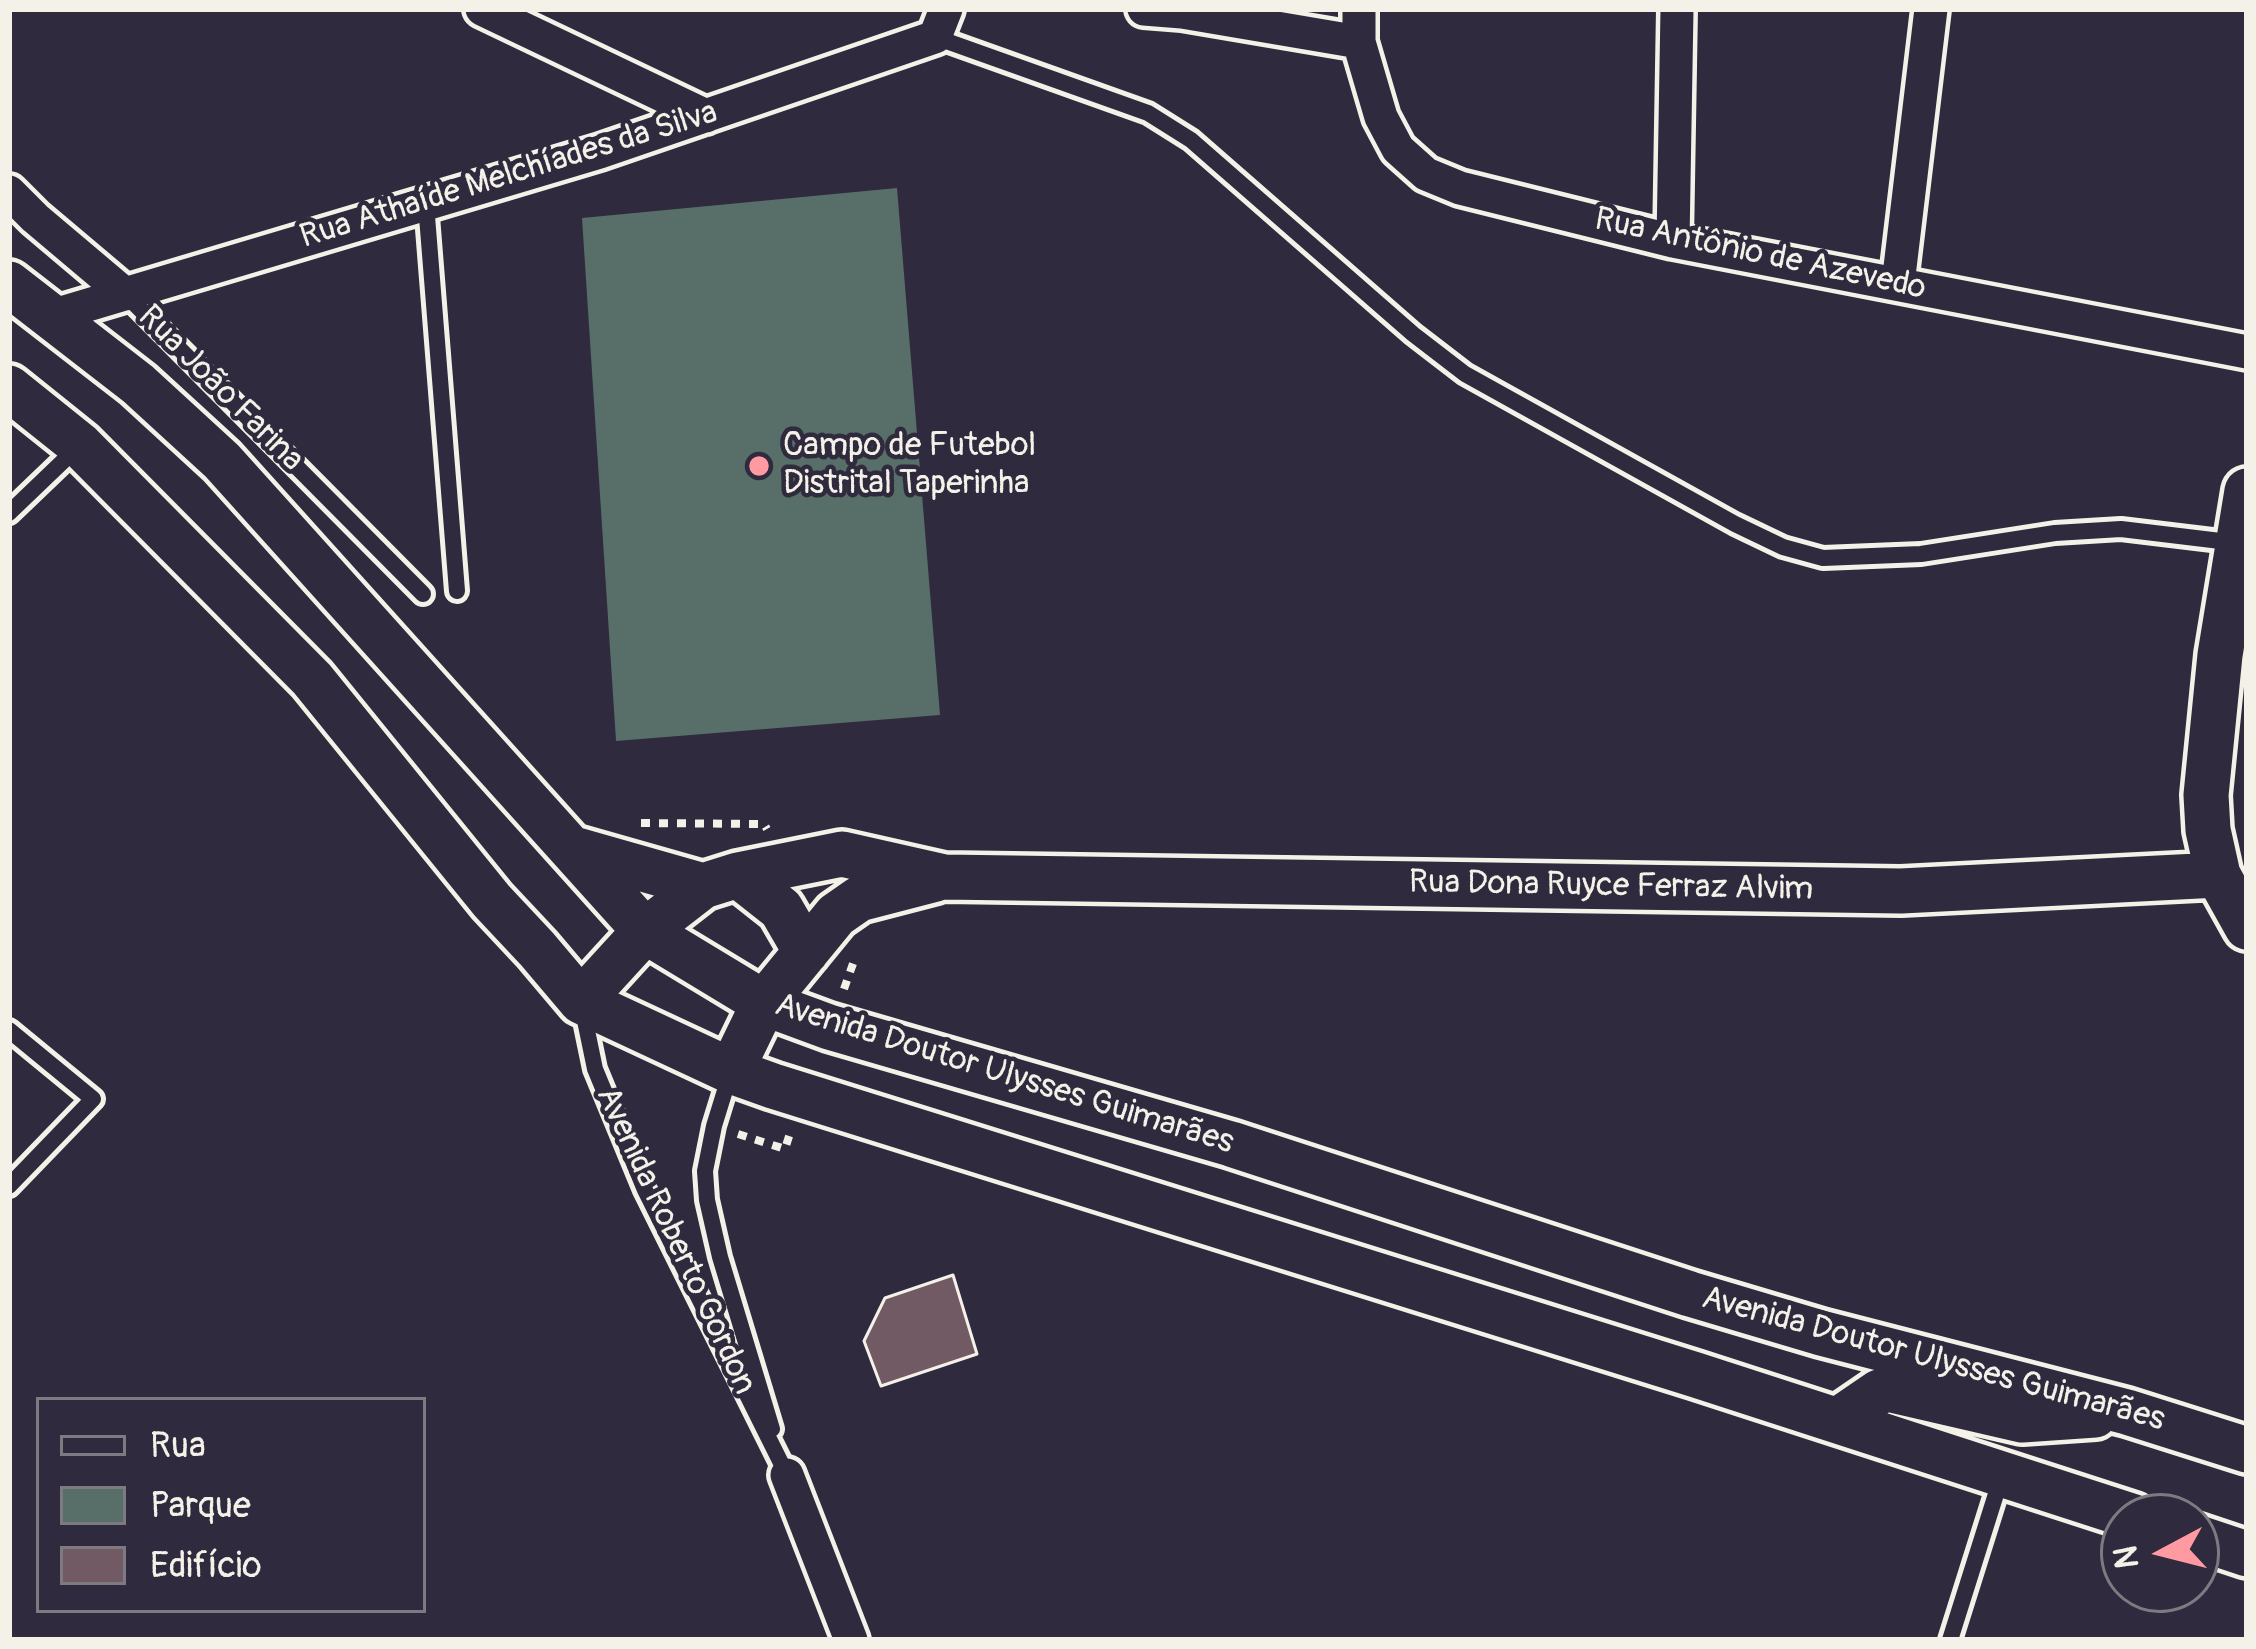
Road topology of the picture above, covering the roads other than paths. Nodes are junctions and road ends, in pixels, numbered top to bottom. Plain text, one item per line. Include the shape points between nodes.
1 (482, 9) edge
2 (1144, 9) edge
3 (1677, 9) edge
4 (1931, 9) edge
5 (941, 23) edge
6 (1359, 26) edge
7 (706, 116) junction
8 (9, 192) edge
9 (426, 204) junction
10 (1673, 241) junction
11 (9, 284) edge
12 (1898, 284) junction
13 (125, 294) junction
14 (51, 316) junction
15 (2247, 352) edge
16 (9, 388) edge
17 (80, 445) junction
18 (2247, 490) edge
19 (9, 513) edge
20 (2242, 543) edge
21 (457, 590) dead end
22 (423, 593) dead end
23 (572, 848) junction
24 (2218, 875) junction
25 (944, 877) junction
26 (720, 880) junction
27 (2247, 927) edge
28 (646, 931) junction
29 (806, 952) junction
30 (581, 1001) junction
31 (764, 1003) junction
32 (9, 1030) edge
33 (731, 1071) junction
34 (9, 1186) edge
35 (2127, 1412) junction
36 (1838, 1420) junction
37 (2247, 1450) edge
38 (2002, 1474) junction
39 (787, 1475) junction
40 (2100, 1506) edge
41 (851, 1640) edge
42 (1950, 1640) edge

1 - 7 street
2 - 6 street
3 - 10 street
4 - 12 street
5 - 7 street, Rua Athaíde Melchíades da Silva
5 - 20 lane via 1148,113 1191,140 1465,374 1783,547 1823,558 1921,554 2121,529
6 - 10 street, Rua Antônio de Azevedo via 1381,117 1398,149 1426,174
7 - 9 street, Rua Athaíde Melchíades da Silva
8 - 13 street, Rua João Farina
9 - 13 street, Rua Athaíde Melchíades da Silva
9 - 21 lane
10 - 12 street, Rua Antônio de Azevedo
11 - 14 main road, Avenida Doutor Ulysses Guimarães
12 - 15 street, Rua Antônio de Azevedo
13 - 14 street, Rua Athaíde Melchíades da Silva
13 - 22 lane, Rua João Farina
14 - 23 main road, Avenida Doutor Ulysses Guimarães via 222,461
16 - 17 main road
17 - 19 lane
17 - 30 main road via 312,679
18 - 20 main road
20 - 24 main road via 2206,795
23 - 26 main road
23 - 28 main road, Avenida Doutor Ulysses Guimarães
24 - 25 main road, Rua Dona Ruyce Ferraz Alvim via 1901,891
24 - 27 main road
25 - 26 main road, Rua Dona Ruyce Ferraz Alvim via 842,854
25 - 29 main road, Rua Dona Ruyce Ferraz Alvim via 859,899
26 - 28 main road, Rua Dona Ruyce Ferraz Alvim
26 - 29 main road via 782,909
28 - 30 main road, Rua Dona Ruyce Ferraz Alvim
28 - 31 main road, Avenida Doutor Ulysses Guimarães
29 - 31 main road, Rua Dona Ruyce Ferraz Alvim
30 - 33 main road
30 - 39 lane, Avenida Roberto Gordon via 595,1070 645,1190
31 - 33 main road, Rua Dona Ruyce Ferraz Alvim
31 - 35 main road, Avenida Doutor Ulysses Guimarães via 1821,1333
32 - 34 lane via 93,1100
33 - 36 main road
33 - 39 lane, Avenida Roberto Gordon via 714,1126 707,1200
35 - 36 main road via 2022,1420 1888,1390
35 - 37 main road, Avenida Doutor Ulysses Guimarães
36 - 38 main road
38 - 40 main road
38 - 42 lane
39 - 41 street, Avenida Roberto Gordon

